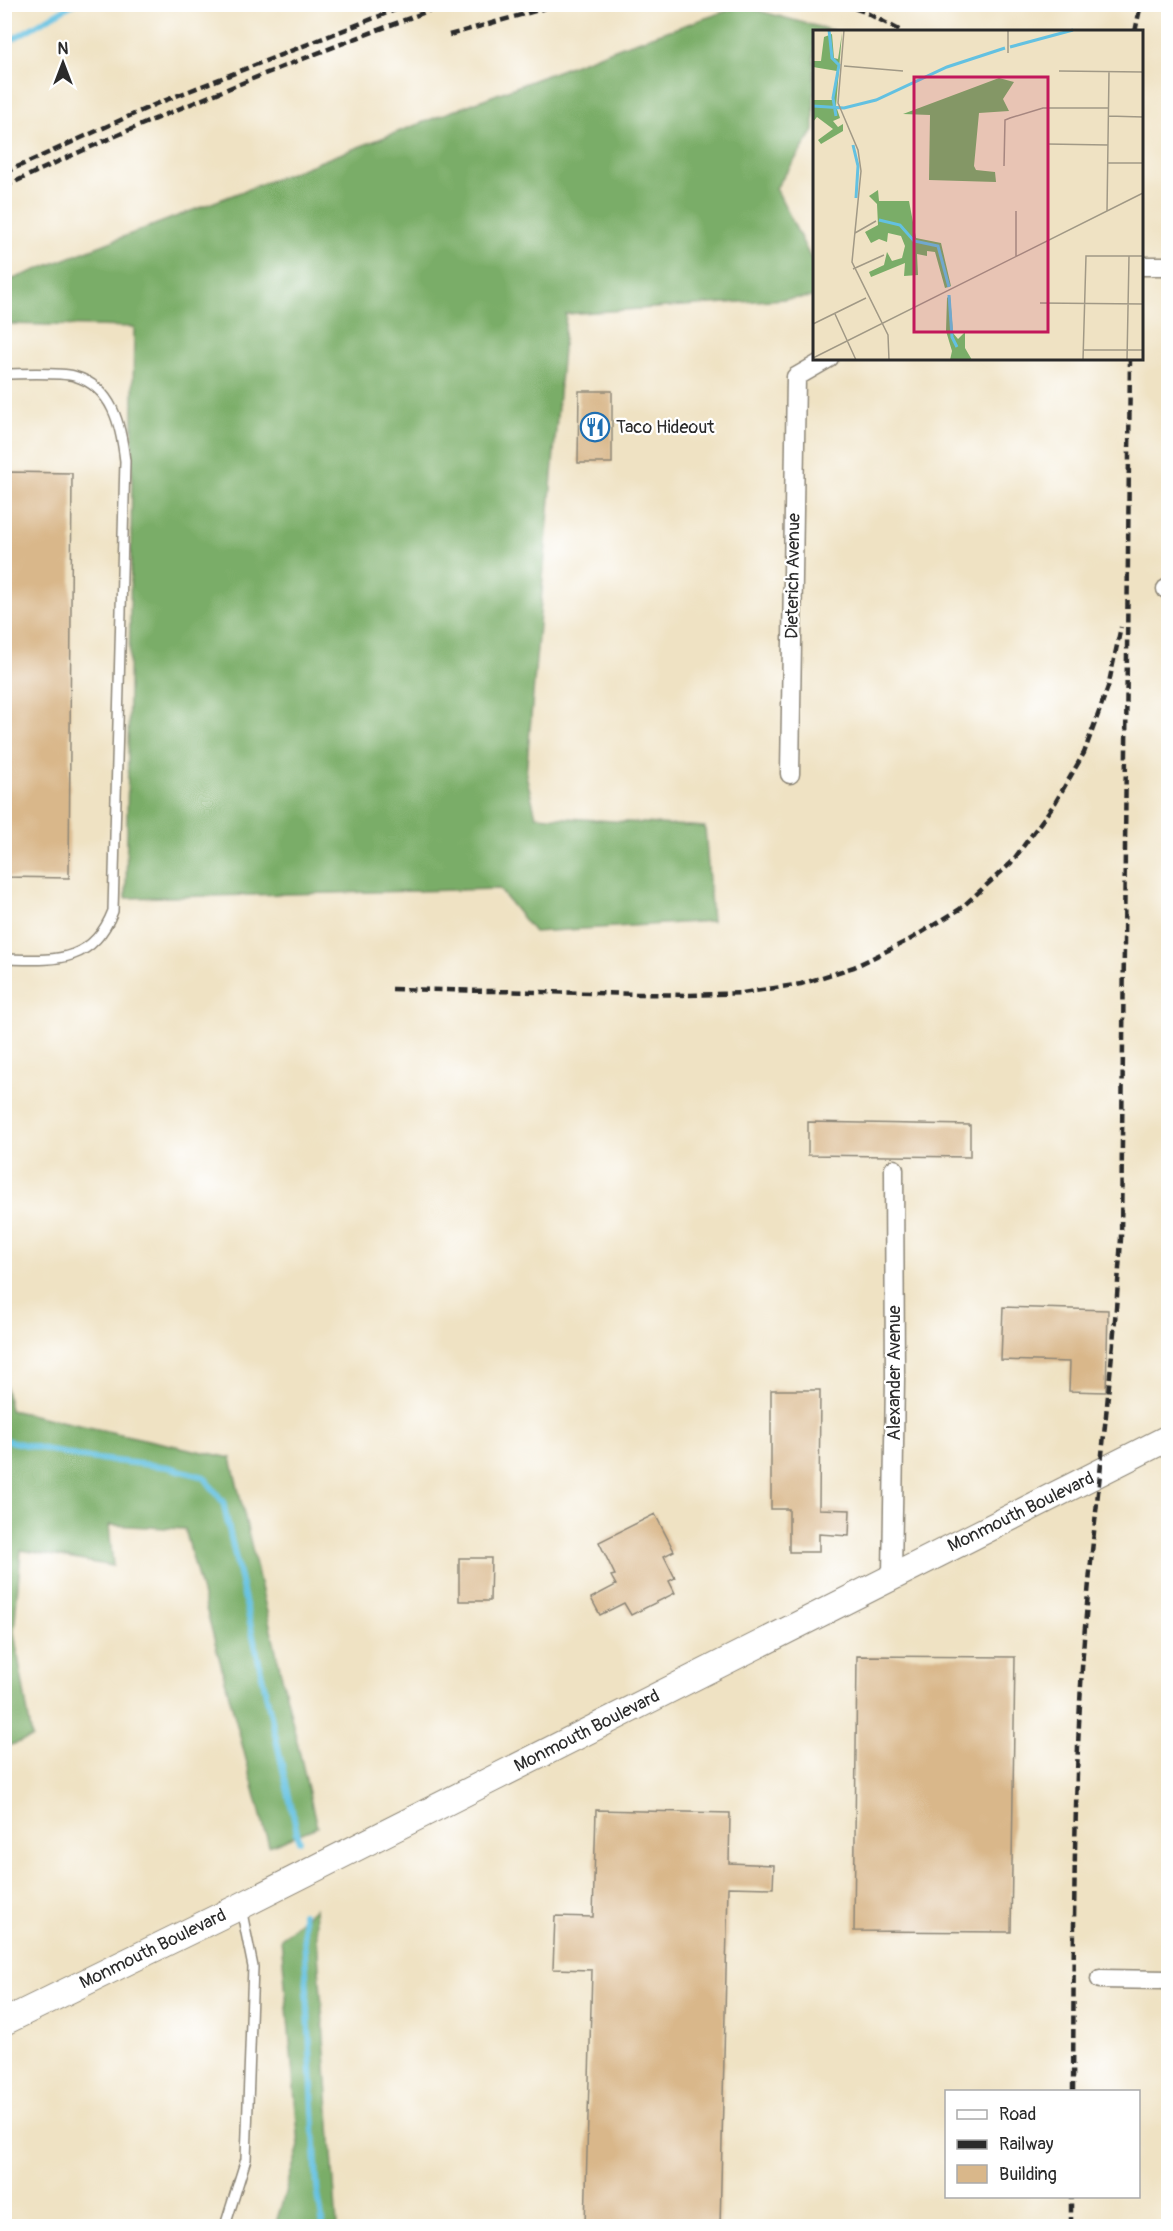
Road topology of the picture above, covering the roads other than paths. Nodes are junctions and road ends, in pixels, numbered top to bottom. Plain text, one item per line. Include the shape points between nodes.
1 (1143, 266) edge
2 (1168, 266) edge
3 (826, 360) edge
4 (4, 374) edge
5 (790, 774) dead end
6 (4, 959) edge
7 (894, 1169) dead end
8 (1168, 1438) edge
9 (892, 1576) junction
10 (241, 1906) junction
11 (1100, 1979) dead end
12 (1168, 1980) edge
13 (4, 2022) edge
14 (225, 2226) edge

1 - 2 street
3 - 5 street, Dieterich Avenue via 796,377
4 - 6 lane via 73,376 92,385 109,400 117,414 125,461 113,911 96,941 78,953 52,960
7 - 9 street, Alexander Avenue
8 - 9 street, Monmouth Boulevard
9 - 10 street, Monmouth Boulevard
10 - 13 street, Monmouth Boulevard
10 - 14 lane via 253,1967 246,2159
11 - 12 street

